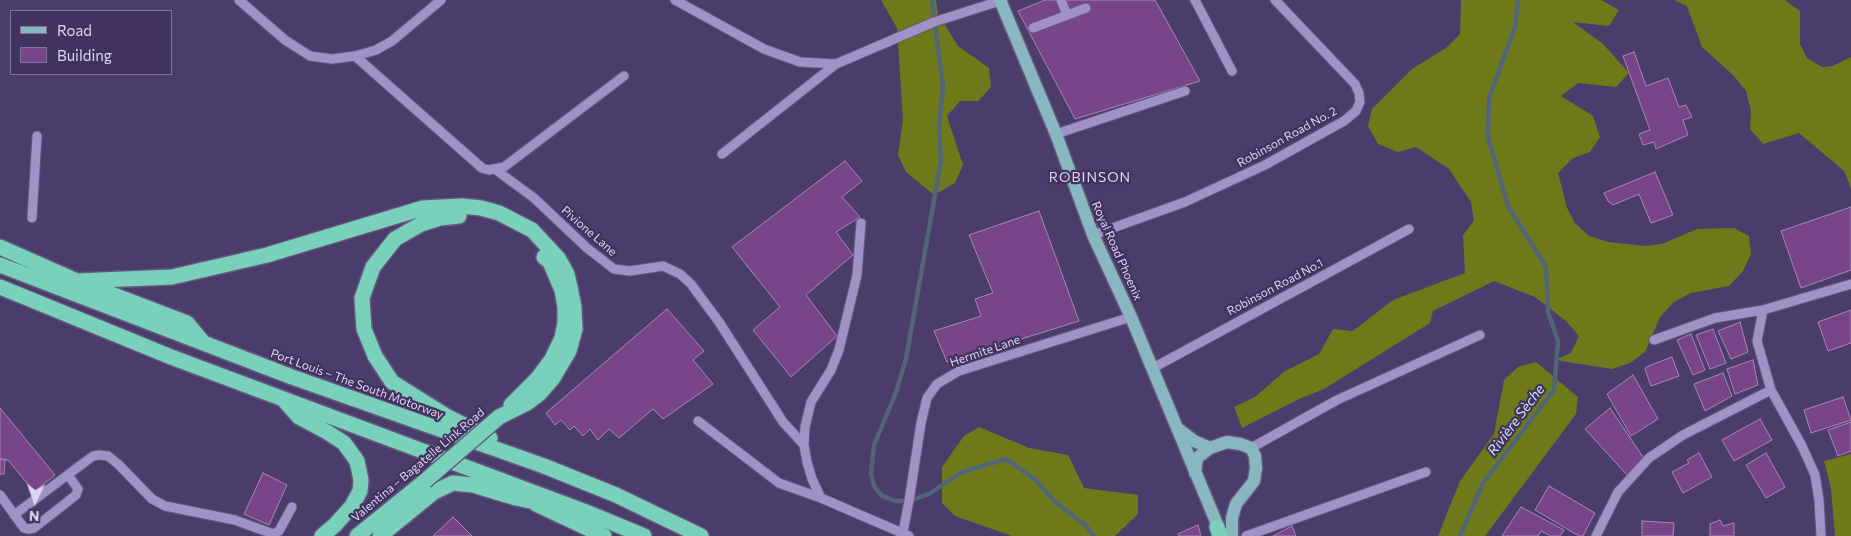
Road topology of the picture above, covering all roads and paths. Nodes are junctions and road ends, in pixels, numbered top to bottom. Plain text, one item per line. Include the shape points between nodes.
1 (239, 0) edge
2 (441, 0) edge
3 (675, 0) edge
4 (1001, 0) edge
5 (1061, 0) edge
6 (1195, 0) edge
7 (1275, 0) edge
8 (1086, 8) dead end
9 (1067, 15) junction
10 (1033, 28) dead end
11 (355, 56) junction
12 (836, 64) junction
13 (1232, 70) dead end
14 (624, 76) dead end
15 (1185, 91) dead end
16 (1056, 134) junction
17 (37, 136) dead end
18 (722, 154) dead end
19 (496, 170) junction
20 (32, 218) dead end
21 (861, 223) dead end
22 (1409, 229) dead end
23 (1093, 235) junction
24 (0, 247) edge
25 (0, 265) edge
26 (77, 281) junction
27 (1851, 284) edge
28 (0, 287) edge
29 (1763, 310) junction
30 (1131, 317) junction
31 (1480, 335) dead end
32 (1654, 340) dead end
33 (204, 342) junction
34 (1153, 368) junction
35 (1771, 390) junction
36 (281, 398) junction
37 (499, 417) junction
38 (698, 421) dead end
39 (1177, 428) junction
40 (804, 445) junction
41 (1210, 448) junction
42 (1251, 448) junction
43 (544, 466) junction
44 (1426, 472) dead end
45 (1195, 473) junction
46 (68, 475) junction
47 (0, 495) edge
48 (821, 498) junction
49 (529, 501) junction
50 (292, 507) dead end
51 (586, 512) junction
52 (14, 516) junction
53 (1220, 533) edge
54 (906, 534) edge
55 (322, 536) edge
56 (357, 536) edge
57 (380, 536) edge
58 (604, 536) edge
59 (644, 536) edge
60 (701, 536) edge
61 (1232, 536) edge
62 (1246, 536) edge
63 (1596, 536) edge
64 (1820, 536) edge

1 - 11 street via 285,40 310,56 332,59
2 - 11 street via 392,41
3 - 12 street via 764,49 800,62
4 - 12 street via 934,22
4 - 16 main road, Royal Road Phoenix
5 - 9 street
6 - 13 street
7 - 23 street, Robinson Road No. 2 via 1355,84 1360,102 1356,111 1265,166 1185,202
8 - 9 street
9 - 10 street
11 - 19 street, Pivione Lane via 482,168
12 - 18 street
14 - 19 street
15 - 16 street
16 - 23 main road, Royal Road Phoenix
17 - 20 street
19 - 40 street, Pivione Lane via 534,198 614,269 630,271 663,266 680,274 719,322 783,422
21 - 40 street via 857,275 839,350 811,402
22 - 34 street, Robinson Road No.1
23 - 30 main road, Royal Road Phoenix
24 - 26 highway
25 - 33 highway, Port Louis – The South Motorway
26 - 33 highway via 187,323
26 - 37 highway via 172,277 211,269 423,208 462,206 499,213 532,230 558,258 567,274 575,328 569,351 553,378 527,403
27 - 29 street
28 - 36 highway
29 - 32 street via 1715,318
29 - 35 street via 1757,341
30 - 34 main road, Royal Road Phoenix
30 - 54 street, Hermite Lane via 958,371 937,384 926,398
31 - 42 street via 1337,400
33 - 43 highway, Port Louis – The South Motorway via 292,377
34 - 39 main road, Royal Road Phoenix
35 - 63 street via 1683,435 1649,458 1618,492
35 - 64 street via 1815,475
36 - 51 highway
36 - 55 highway via 299,418 344,443 357,461 360,491 352,506
37 - 43 highway via 552,359 565,323 562,290 550,262 510,228 474,215 440,218 421,224 395,239 373,267 362,298 364,329 375,356 392,382 448,417
37 - 56 highway, Valentina – Bagatelle Link Road, bridge
38 - 48 street via 779,483
39 - 41 main road
39 - 45 main road, Royal Road Phoenix
40 - 48 street via 812,479
41 - 42 main road via 1227,442
41 - 45 main road via 1197,458
42 - 61 main road via 1255,456 1254,481 1236,504
43 - 60 highway, Port Louis – The South Motorway via 616,495
44 - 62 street
45 - 53 main road, Royal Road Phoenix
46 - 50 street via 93,456 108,456 152,499 165,506 235,520 273,534 279,532
46 - 52 street
46 - 52 street via 78,489 76,495 41,522 29,529 24,528
47 - 52 street
48 - 54 street
49 - 51 highway
49 - 57 highway via 454,483 434,492
49 - 58 highway
51 - 59 highway

